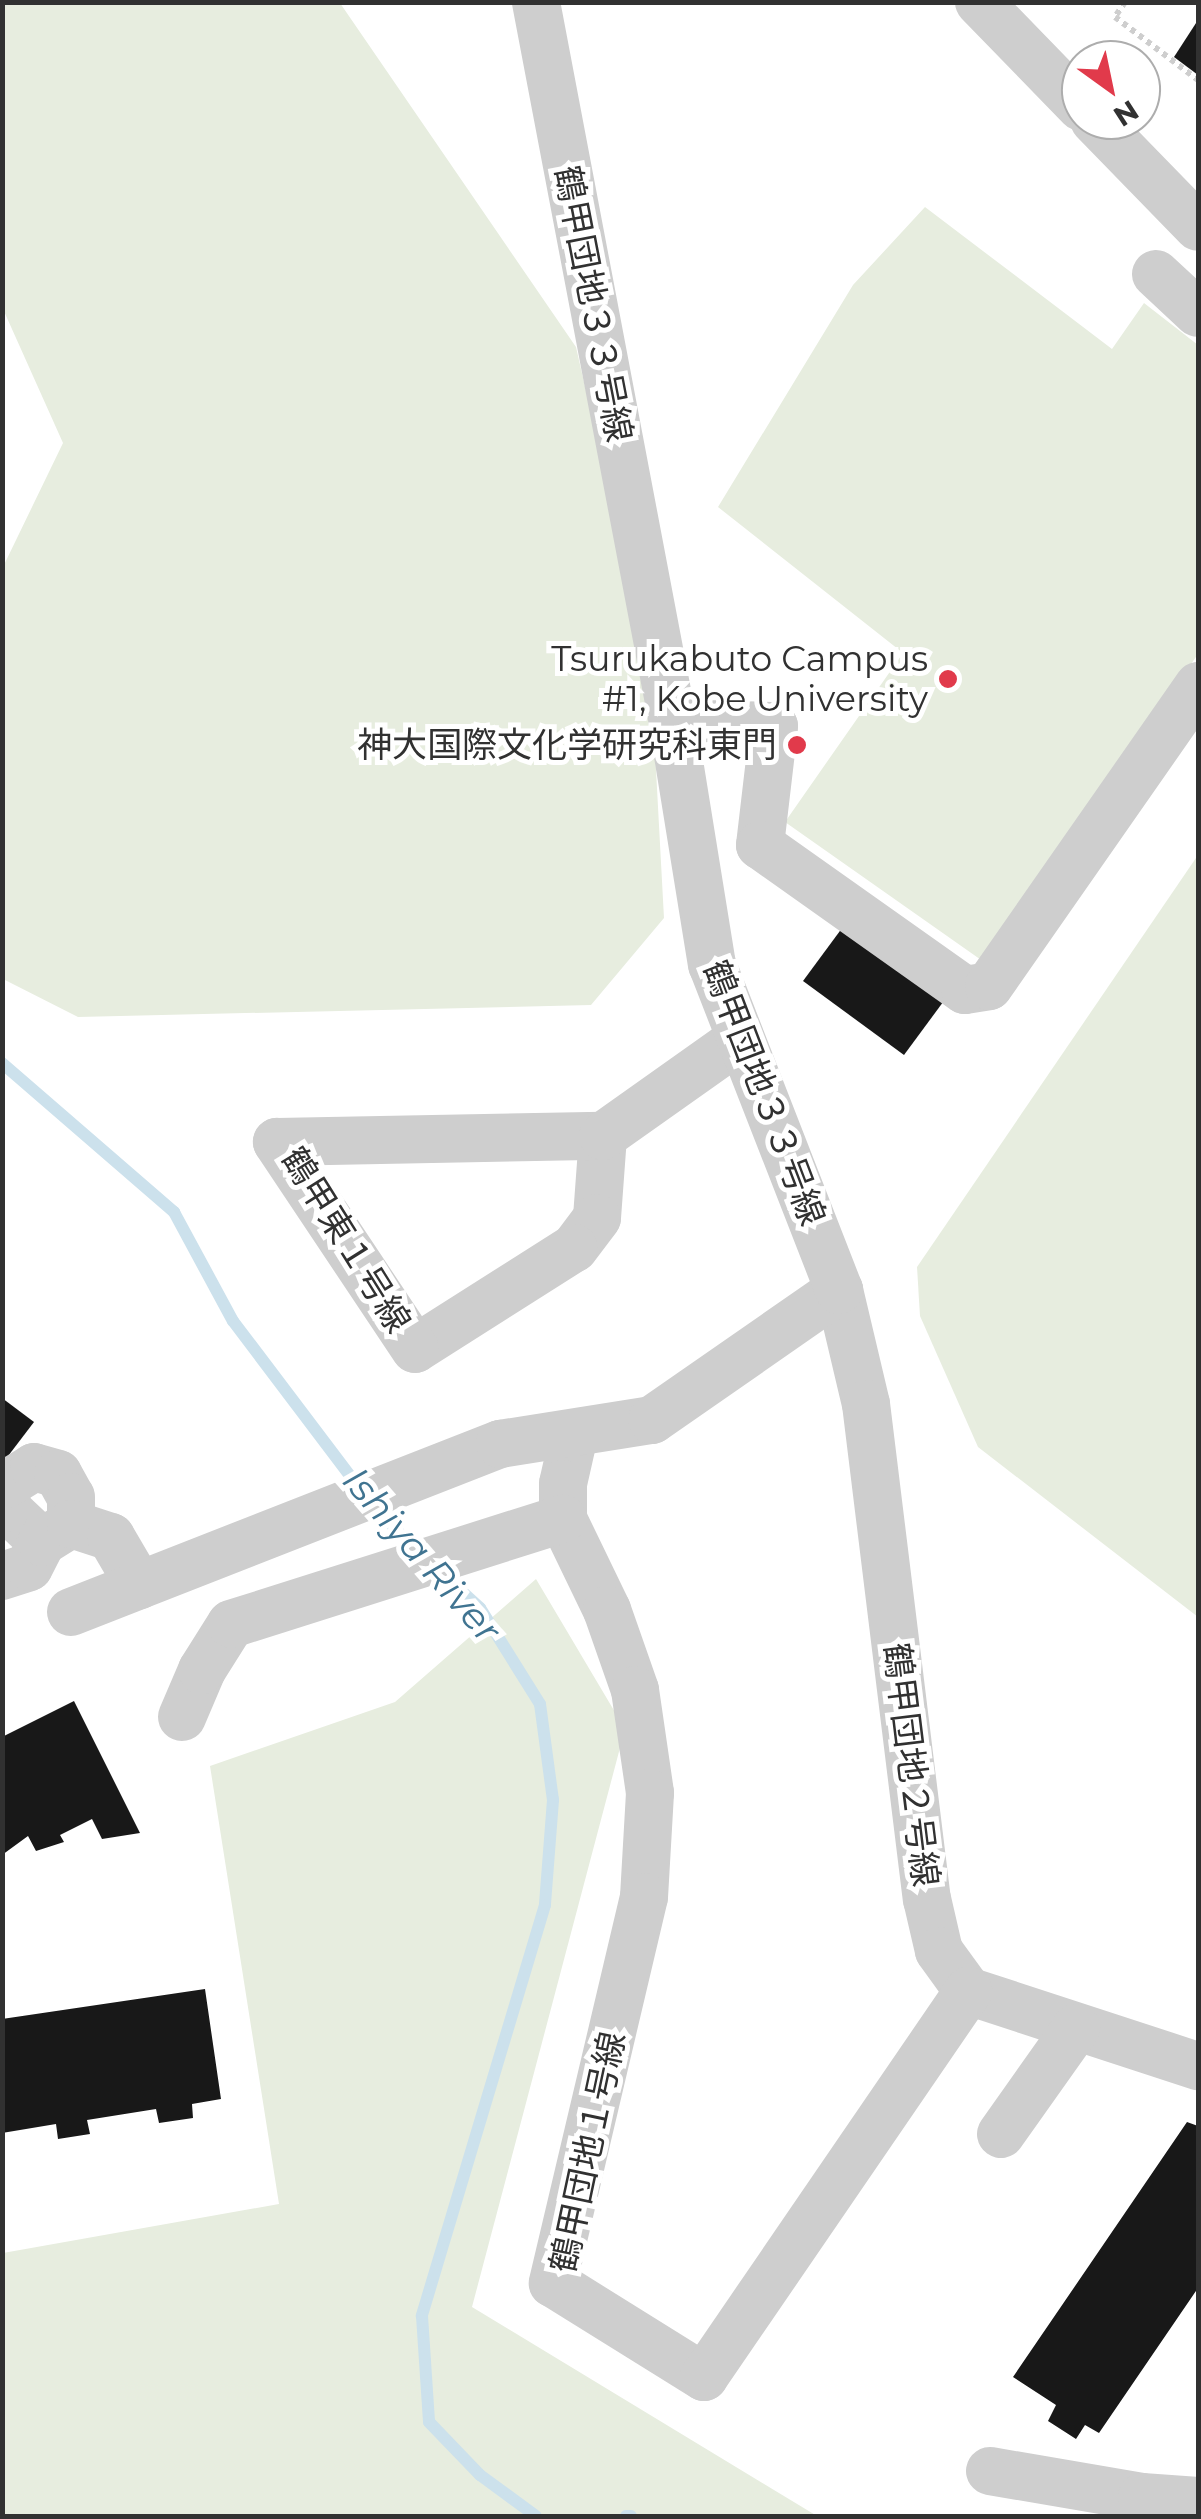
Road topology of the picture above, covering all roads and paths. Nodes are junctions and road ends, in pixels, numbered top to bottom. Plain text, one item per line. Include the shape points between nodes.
1 (536, 2) edge
2 (979, 2) edge
3 (1125, 2) edge
4 (1198, 80) edge
5 (1061, 86) edge
6 (1113, 140) edge
7 (1198, 227) edge
8 (1156, 274) dead end
9 (1198, 313) edge
10 (1198, 686) edge
11 (673, 723) junction
12 (740, 1039) junction
13 (603, 1136) junction
14 (839, 1290) junction
15 (557, 1436) junction
16 (562, 1519) junction
17 (217, 1554) junction
18 (2, 1576) edge
19 (140, 1585) junction
20 (71, 1612) dead end
21 (250, 1618) junction
22 (182, 1718) dead end
23 (968, 1991) junction
24 (1076, 2028) junction
25 (1198, 2066) edge
26 (1001, 2134) dead end
27 (990, 2472) dead end
28 (1198, 2500) edge

1 - 11 street, 鶴甲団地３３号線
2 - 5 street
3 - 4 path via 1115,17
6 - 7 street
8 - 9 street
10 - 11 street via 988,986 965,990 760,845 774,726
11 - 12 street, 鶴甲団地３３号線 via 712,966
12 - 13 street
12 - 14 street, 鶴甲団地３３号線
13 - 13 street, 鶴甲東１号線 via 597,1218 574,1248 415,1348 277,1142
14 - 15 street via 652,1420
14 - 23 street, 鶴甲団地２号線 via 866,1404 928,1899 938,1951
15 - 16 street
15 - 17 street via 500,1444
16 - 21 street
16 - 23 street, 鶴甲団地１号線 via 607,1610 636,1690 650,1793 644,1897 554,2283 704,2377
17 - 19 street
17 - 21 street
18 - 19 street via 29,1567 56,1532 111,1536
19 - 20 street
21 - 22 street via 202,1670
23 - 24 street
24 - 25 street
24 - 26 street
27 - 28 street

